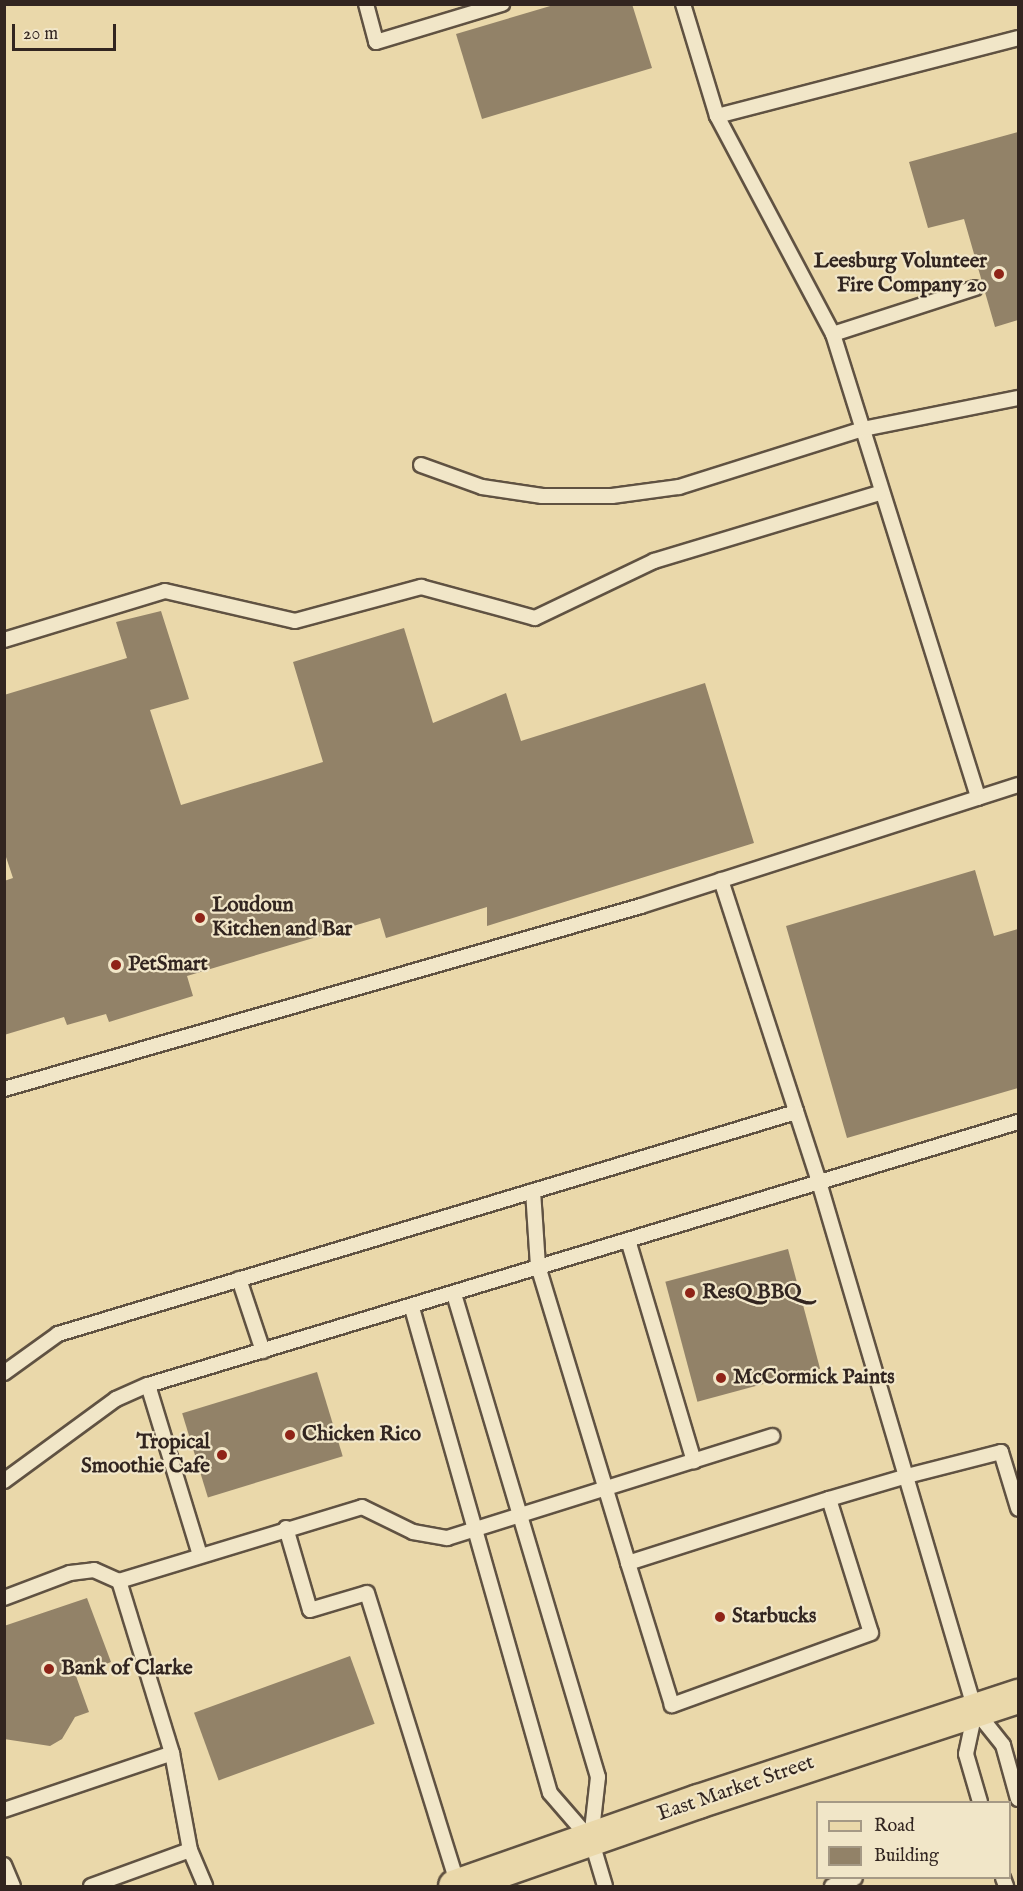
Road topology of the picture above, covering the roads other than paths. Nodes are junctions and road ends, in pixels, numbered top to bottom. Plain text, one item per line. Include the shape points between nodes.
1 (366, 4) edge
2 (502, 4) edge
3 (683, 4) edge
4 (1018, 38) edge
5 (717, 116) junction
6 (975, 288) dead end
7 (833, 334) junction
8 (1018, 398) edge
9 (863, 429) junction
10 (421, 465) dead end
11 (882, 492) junction
12 (4, 640) edge
13 (1018, 785) edge
14 (978, 798) junction
15 (721, 880) junction
16 (4, 1089) edge
17 (796, 1112) junction
18 (1018, 1122) edge
19 (819, 1182) junction
20 (533, 1191) junction
21 (628, 1240) junction
22 (538, 1266) junction
23 (238, 1279) junction
24 (454, 1294) junction
25 (412, 1308) junction
26 (263, 1351) junction
27 (4, 1373) edge
28 (148, 1385) junction
29 (772, 1436) dead end
30 (694, 1461) junction
31 (907, 1476) junction
32 (4, 1481) edge
33 (605, 1488) junction
34 (829, 1499) junction
35 (1018, 1508) edge
36 (518, 1516) junction
37 (286, 1528) junction
38 (477, 1529) junction
39 (200, 1556) junction
40 (628, 1563) junction
41 (120, 1581) junction
42 (4, 1598) edge
43 (1018, 1696) edge
44 (975, 1710) junction
45 (172, 1753) junction
46 (1018, 1799) edge
47 (979, 1801) edge
48 (4, 1810) edge
49 (591, 1839) junction
50 (190, 1850) junction
51 (4, 1865) edge
52 (852, 1879) edge
53 (457, 1886) edge
54 (13, 1887) edge
55 (92, 1887) edge
56 (206, 1887) edge
57 (605, 1887) edge
58 (832, 1887) edge

1 - 2 lane via 376,42
3 - 5 lane
4 - 5 lane
5 - 7 lane
6 - 7 lane
7 - 9 lane
8 - 9 lane
9 - 10 lane via 679,487 612,496 542,496 482,487
9 - 11 lane
11 - 12 lane via 654,561 536,618 422,587 295,621 165,591
11 - 14 lane
13 - 14 lane
14 - 15 lane
15 - 16 lane
15 - 17 lane
17 - 19 lane
17 - 20 lane
18 - 19 lane
19 - 21 lane
19 - 31 lane
20 - 22 lane
20 - 23 lane
21 - 22 lane
21 - 30 lane
22 - 24 lane
22 - 33 lane
23 - 26 lane
23 - 27 lane via 58,1334
24 - 25 lane
24 - 36 lane
25 - 26 lane
25 - 38 lane
26 - 28 lane
28 - 32 lane via 116,1399
28 - 39 lane
29 - 30 lane
30 - 33 lane
31 - 34 lane
31 - 35 lane via 1001,1452
31 - 44 lane
33 - 36 lane
33 - 40 lane
34 - 40 lane
34 - 40 lane via 871,1633 672,1705
36 - 38 lane
36 - 49 lane via 598,1777
37 - 38 lane via 362,1507 413,1532 447,1538
37 - 39 lane
37 - 53 lane via 310,1611 367,1593
38 - 49 lane via 550,1793
39 - 41 lane
41 - 42 lane via 94,1570 70,1573
41 - 45 lane
43 - 44 main road, East Market Street
44 - 46 lane via 1003,1745
44 - 47 lane via 966,1754
44 - 49 main road, East Market Street
45 - 48 lane
45 - 50 lane
49 - 53 main road, East Market Street
49 - 57 lane
50 - 55 lane
50 - 56 lane
51 - 54 lane
52 - 58 lane

